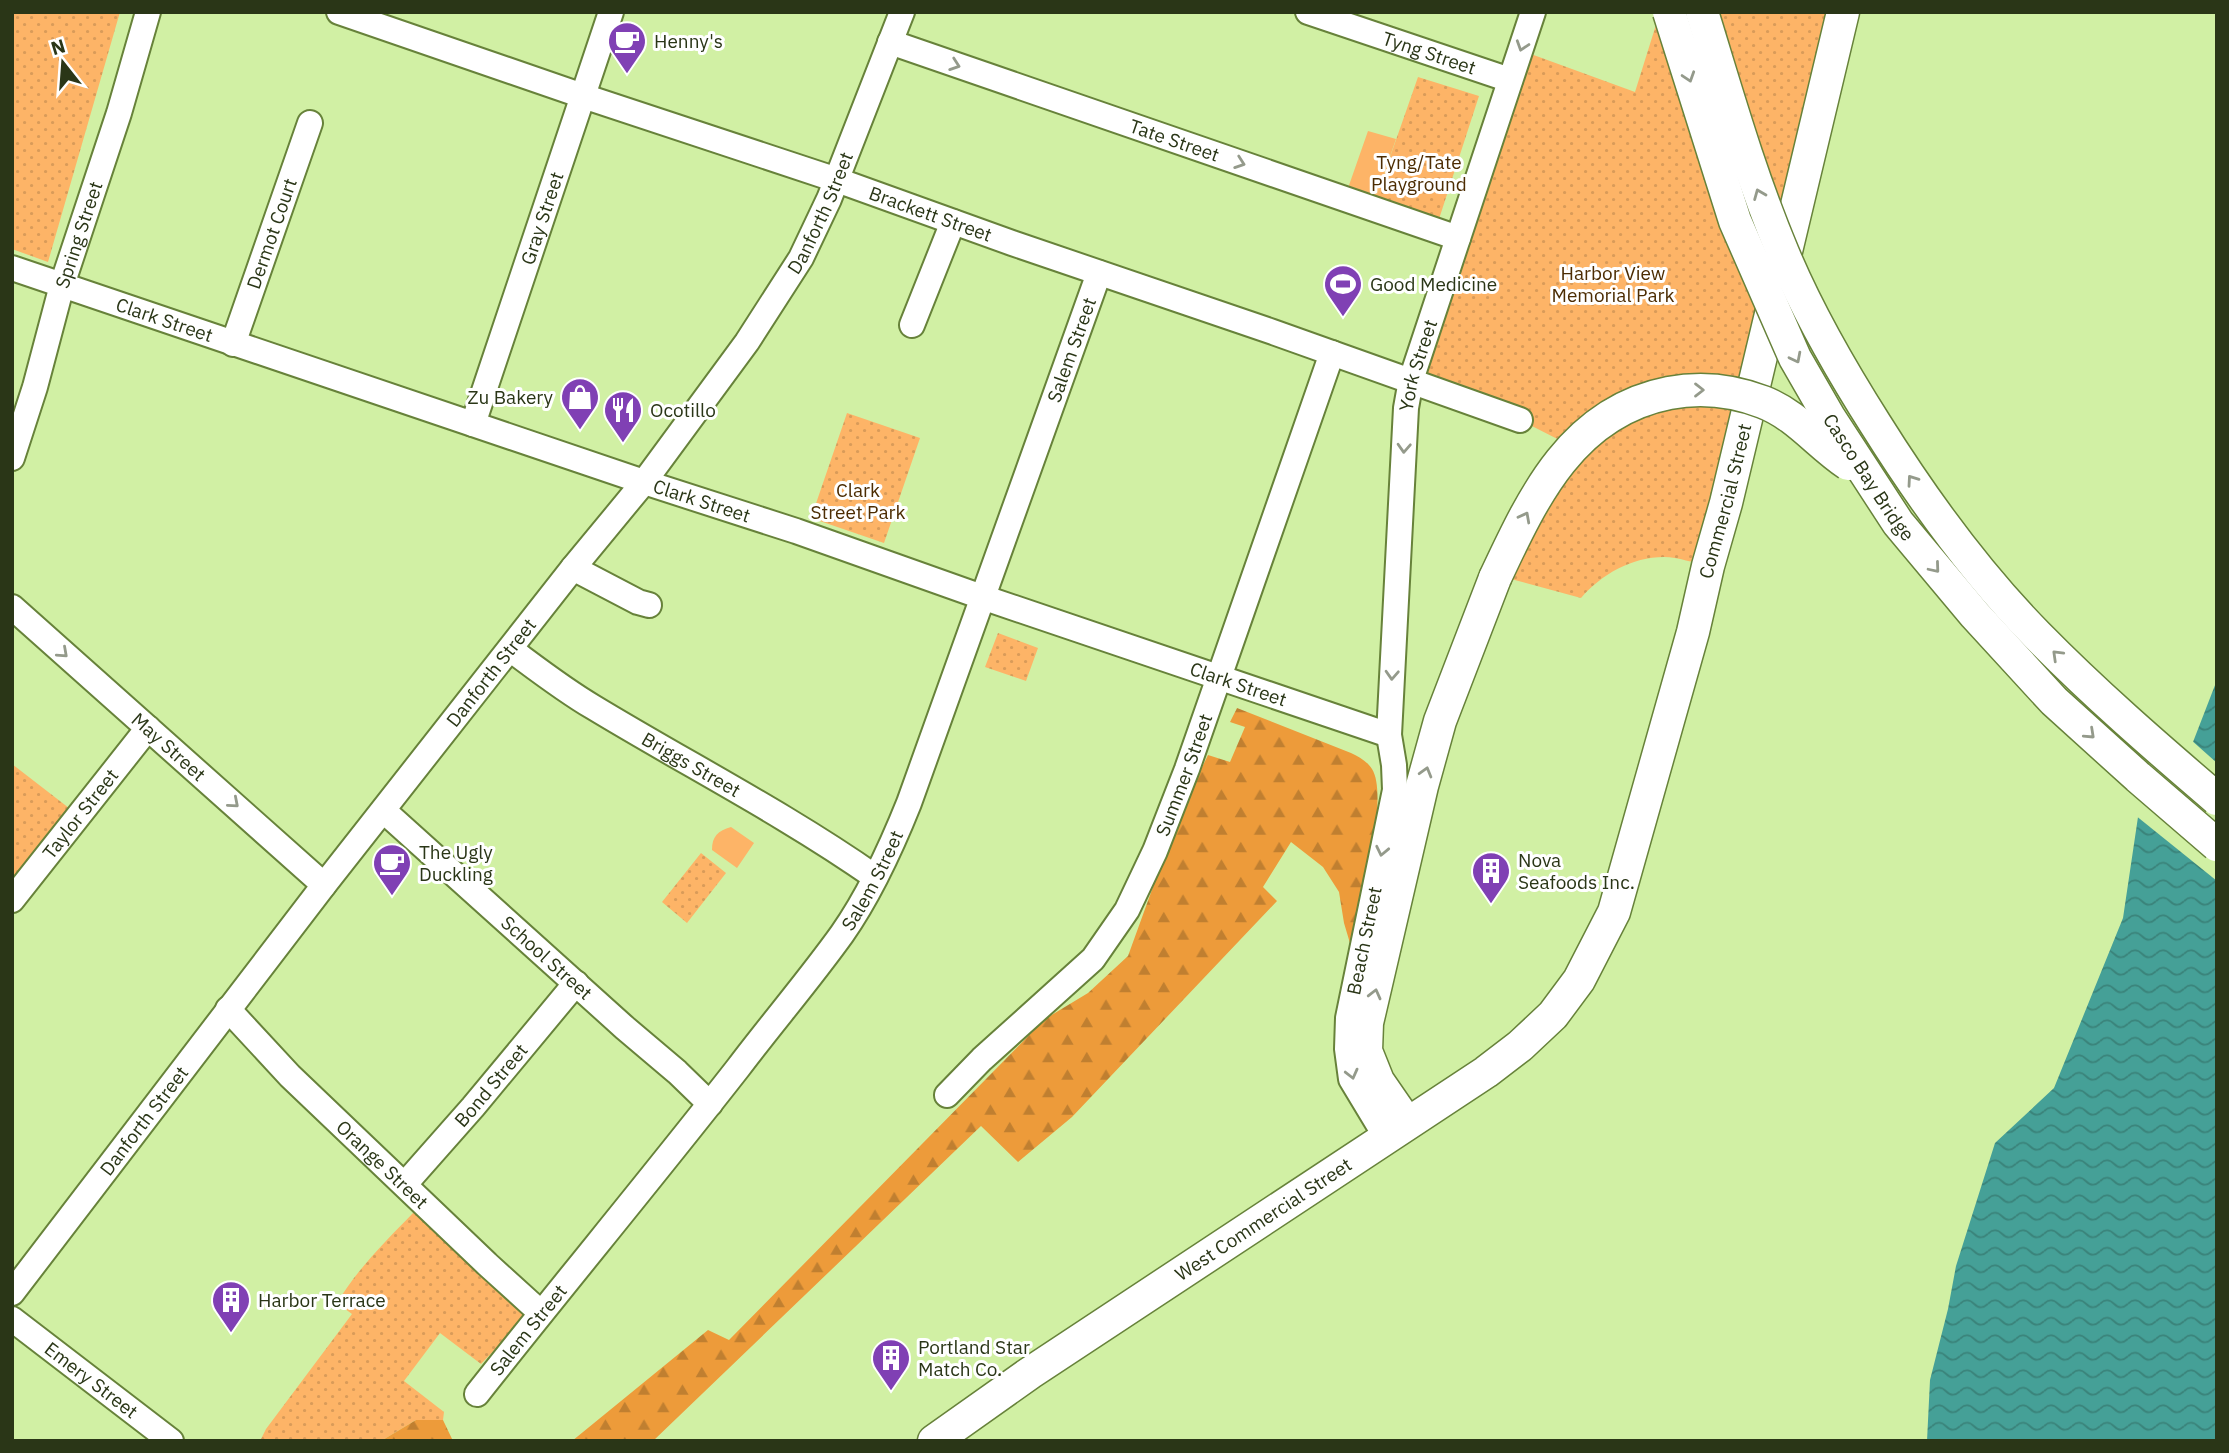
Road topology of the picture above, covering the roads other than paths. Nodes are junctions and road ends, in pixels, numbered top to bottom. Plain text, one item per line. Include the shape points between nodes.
1 (148, 12) edge
2 (339, 12) edge
3 (611, 12) edge
4 (902, 12) edge
5 (1308, 12) edge
6 (1533, 12) edge
7 (1669, 12) edge
8 (1702, 12) edge
9 (1843, 12) edge
10 (890, 43) junction
11 (1510, 80) junction
12 (583, 96) junction
13 (310, 123) dead end
14 (837, 180) junction
15 (953, 222) junction
16 (1458, 238) junction
17 (12, 268) edge
18 (1099, 273) junction
19 (62, 285) junction
20 (912, 325) dead end
21 (233, 344) junction
22 (1332, 353) junction
23 (1411, 380) junction
24 (1520, 420) dead end
25 (473, 424) junction
26 (12, 458) edge
27 (1866, 475) junction
28 (644, 482) junction
29 (573, 568) junction
30 (982, 597) junction
31 (649, 605) dead end
32 (12, 607) edge
33 (510, 649) junction
34 (1221, 678) junction
35 (148, 728) junction
36 (1389, 735) junction
37 (2217, 799) edge
38 (384, 811) junction
39 (2217, 845) edge
40 (876, 877) junction
41 (324, 885) junction
42 (12, 900) edge
43 (1580, 980) joint
44 (576, 983) junction
45 (228, 1009) junction
46 (947, 1095) dead end
47 (710, 1104) junction
48 (1397, 1130) junction
49 (405, 1184) junction
50 (12, 1293) edge
51 (541, 1313) junction
52 (12, 1319) edge
53 (477, 1394) dead end
54 (171, 1441) edge
55 (934, 1441) edge

1 - 19 street, Spring Street
2 - 12 street, Brackett Street
3 - 12 street, Gray Street
4 - 10 street, Danforth Street
5 - 11 street, Tyng Street
6 -> 11 street, York Street
7 -> 27 main road, Casco Bay Bridge, bridge via 1735,221 1794,358
37 -> 8 main road, Casco Bay Bridge, bridge via 2035,634 1943,525 1901,466 1849,382 1784,255 1753,179
9 - 43 main road, Commercial Street via 1693,632 1614,912
10 - 14 street, Danforth Street
10 -> 16 street, Tate Street
11 - 16 street, York Street
12 - 14 street, Brackett Street
12 - 25 street, Gray Street
13 - 21 street, Dermot Court
14 - 15 street, Brackett Street
14 - 28 street, Danforth Street via 801,258 770,309
15 - 18 street, Brackett Street
15 - 20 street
16 - 23 street, York Street
17 - 19 street, Clark Street
18 - 22 street, Brackett Street
18 - 30 street, Salem Street
19 - 21 street, Clark Street
19 - 26 street, Spring Street
21 - 25 street, Clark Street
22 - 23 street, Brackett Street
22 - 34 street, Summer Street
23 - 24 street, Brackett Street
23 -> 36 street, York Street
25 - 28 street, Clark Street
27 -> 39 main road, Casco Bay Bridge, bridge via 1898,523 2054,701
48 -> 27 main road, bridge via 1366,1051 1367,1023 1422,786 1440,721 1495,578 1555,468 1612,413 1647,398 1704,389 1762,401 1800,423
28 - 29 street, Danforth Street
28 - 30 street, Clark Street
29 - 31 street
29 - 33 street, Danforth Street
30 - 34 street, Clark Street
30 - 40 street, Salem Street via 909,803
32 -> 35 street, May Street
33 - 38 street, Danforth Street
33 - 40 street, Briggs Street via 591,706 832,846
34 - 36 street, Clark Street
34 - 46 street, Summer Street via 1128,910 1093,959
35 -> 41 street, May Street
35 - 42 street, Taylor Street
36 -> 48 street, Beach Street via 1395,790 1348,1018 1347,1049 1359,1094
38 - 41 street, Danforth Street
38 - 44 street, School Street
40 - 47 street, Salem Street via 842,934
41 - 45 street, Danforth Street
43 - 48 main road, West Commercial Street via 1553,1015 1520,1046
44 - 47 street, School Street
44 - 49 street, Bond Street
45 - 49 street, Orange Street via 290,1076
45 - 50 street, Danforth Street
47 - 51 street, Salem Street
48 - 55 main road, West Commercial Street
49 - 51 street, Orange Street
51 - 53 street, Salem Street
52 - 54 street, Emery Street

